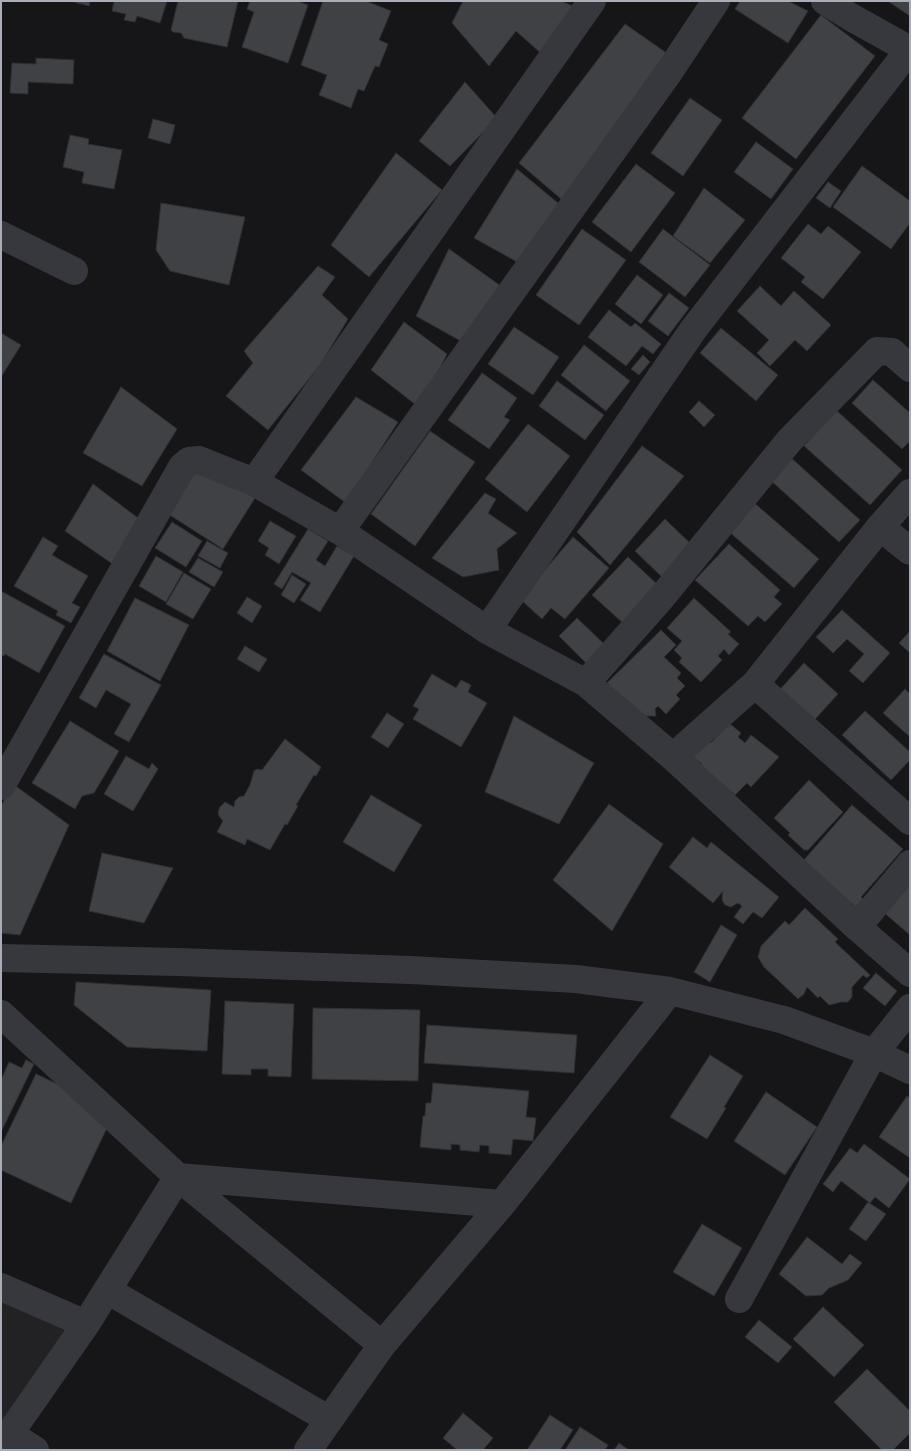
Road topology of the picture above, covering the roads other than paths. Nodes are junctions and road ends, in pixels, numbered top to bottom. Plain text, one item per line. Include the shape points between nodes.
1 (592, 1) edge
2 (716, 1) edge
3 (825, 1) edge
4 (909, 50) edge
5 (1, 235) edge
6 (74, 272) dead end
7 (910, 368) edge
8 (254, 482) junction
9 (910, 493) edge
10 (880, 527) junction
11 (340, 531) junction
12 (910, 551) edge
13 (487, 630) junction
14 (586, 683) junction
15 (755, 684) junction
16 (673, 758) junction
17 (1, 786) edge
18 (910, 821) edge
19 (910, 864) edge
20 (857, 927) junction
21 (1, 958) edge
22 (910, 973) edge
23 (670, 991) junction
24 (910, 1008) edge
25 (1, 1014) edge
26 (874, 1053) junction
27 (910, 1070) edge
28 (178, 1177) junction
29 (502, 1204) junction
30 (1, 1287) edge
31 (107, 1290) junction
32 (739, 1299) dead end
33 (86, 1324) junction
34 (382, 1345) junction
35 (328, 1419) junction
36 (6, 1440) edge
37 (35, 1450) edge
38 (308, 1450) edge

1 - 8 street
2 - 11 street via 664,80
3 - 4 street
4 - 13 street via 692,330
5 - 6 street
7 - 14 street via 892,352 877,351 789,441 662,597
8 - 11 street
8 - 17 street via 198,460 182,466
9 - 10 street
10 - 12 street
10 - 15 street
11 - 13 street
13 - 14 street
14 - 16 street
15 - 16 street
15 - 18 street
16 - 20 street
19 - 20 street
20 - 22 street
21 - 23 street via 410,970 576,980
23 - 26 street via 784,1020
23 - 29 street
24 - 26 street
25 - 28 street
26 - 27 street
26 - 32 street
28 - 29 street
28 - 31 street
28 - 34 street
29 - 34 street
30 - 33 street
31 - 33 street
31 - 35 street
33 - 36 street
34 - 35 street
35 - 38 street
36 - 37 street

